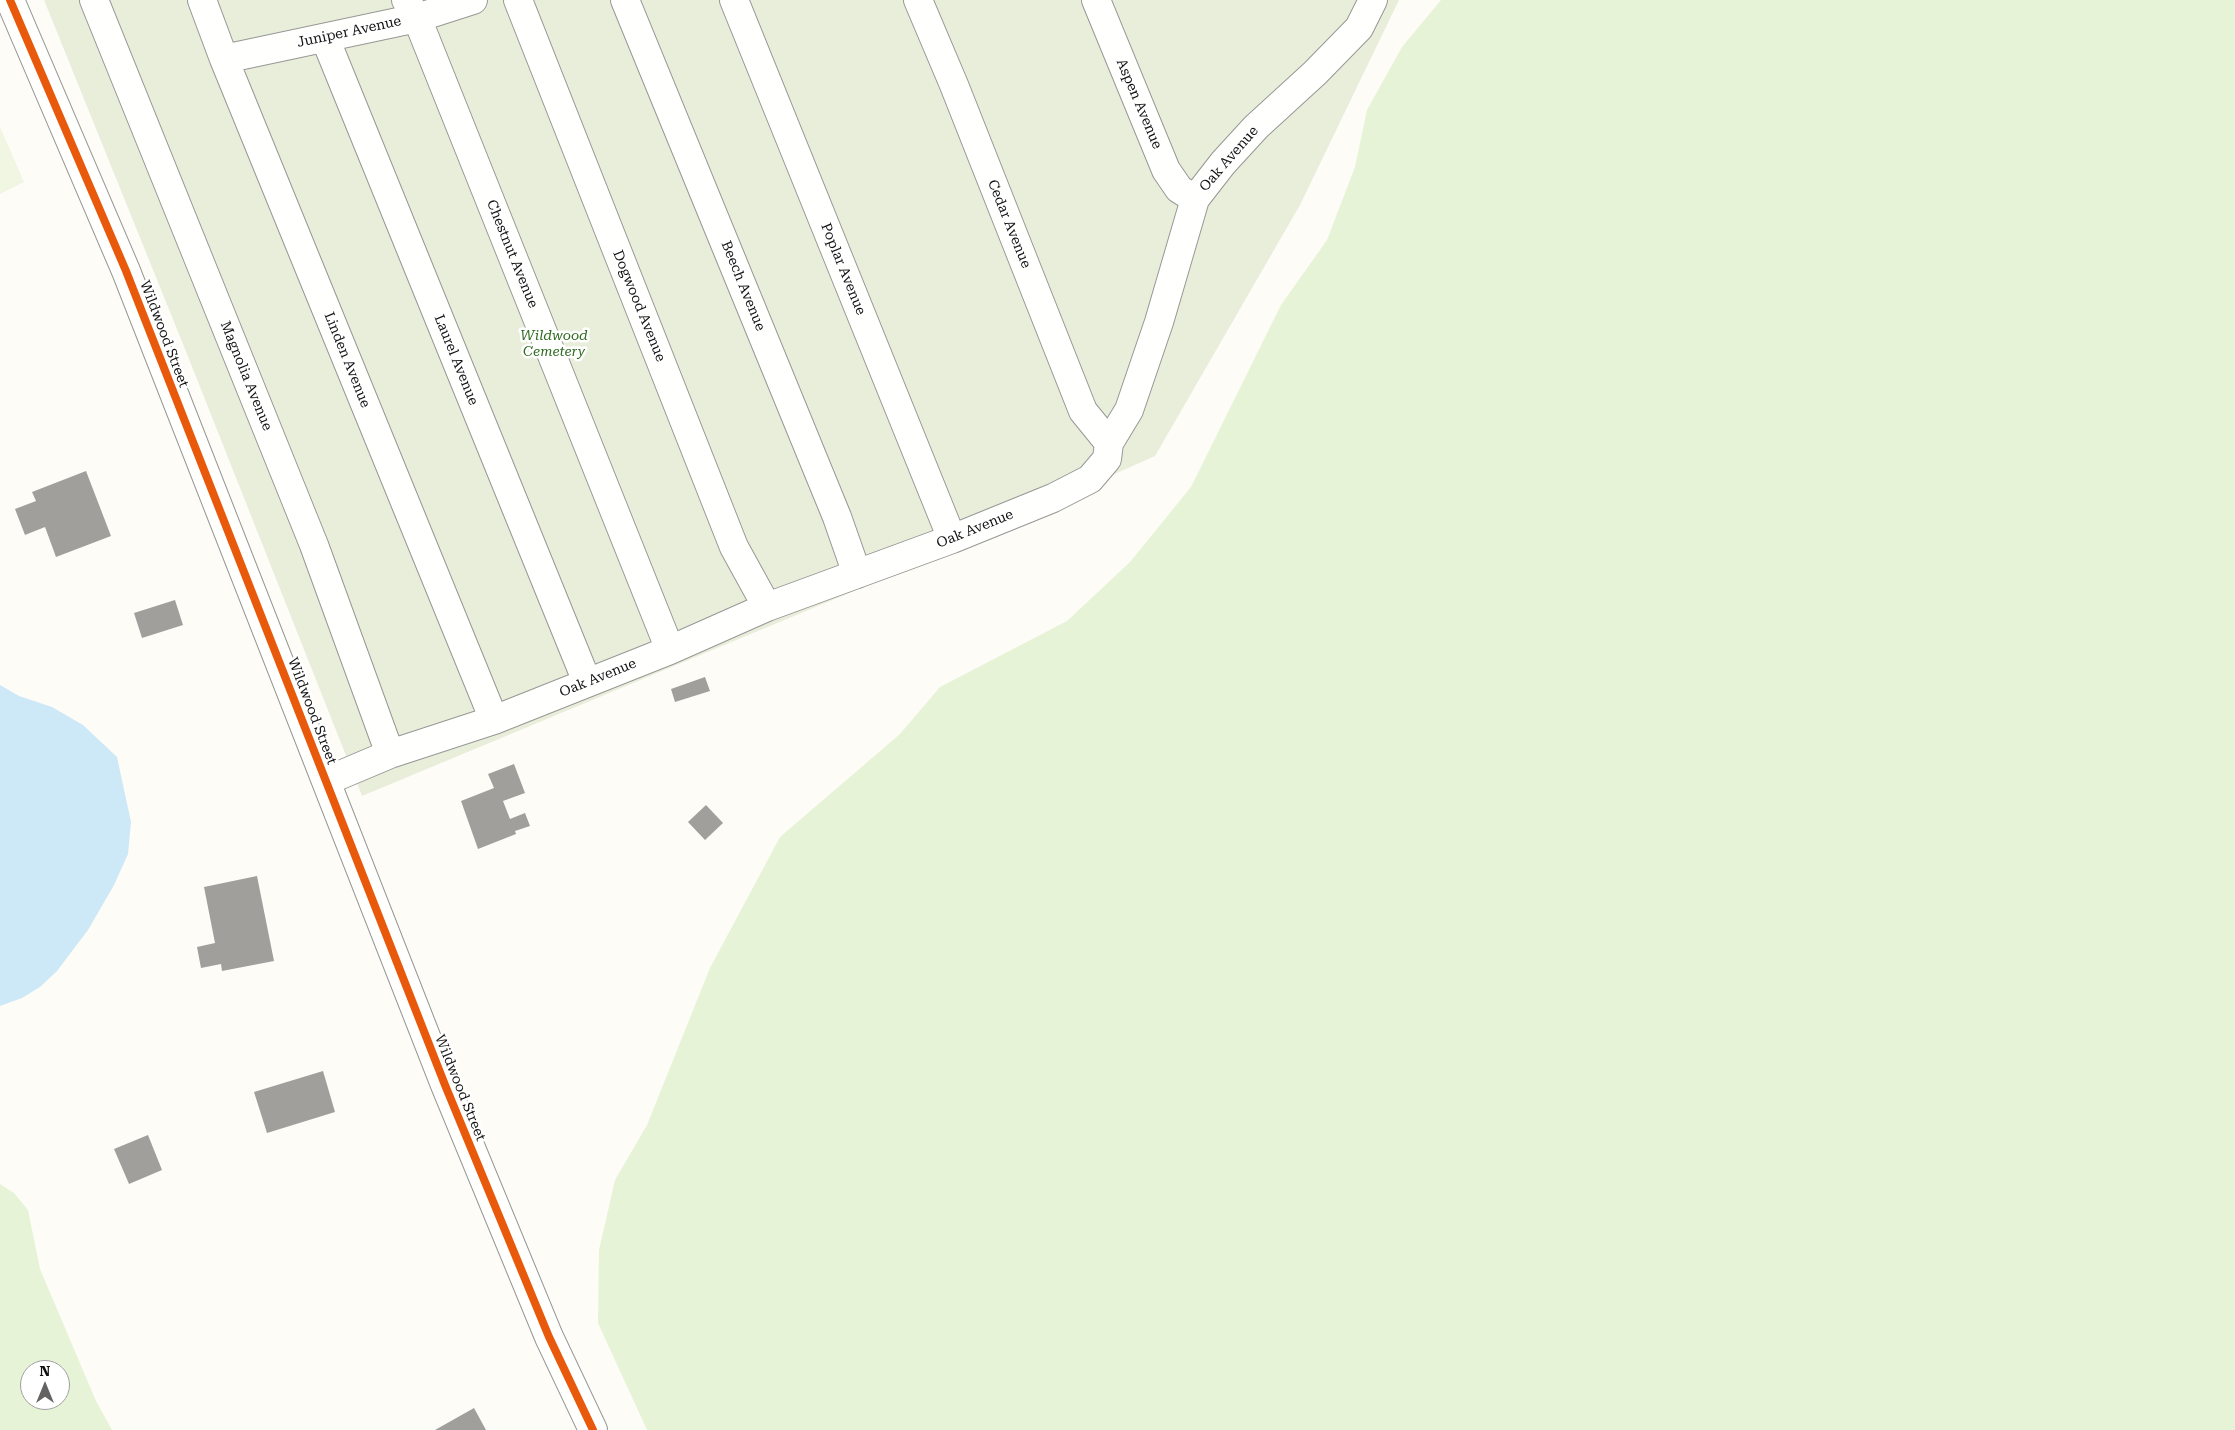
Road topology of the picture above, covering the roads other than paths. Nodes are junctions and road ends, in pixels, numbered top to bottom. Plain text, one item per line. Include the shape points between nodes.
1 (10, 0) edge
2 (94, 0) edge
3 (202, 0) edge
4 (473, 0) edge
5 (518, 0) edge
6 (625, 0) edge
7 (734, 0) edge
8 (918, 0) edge
9 (1096, 0) edge
10 (1373, 0) edge
11 (411, 9) edge
12 (326, 38) junction
13 (224, 59) junction
14 (1195, 199) junction
15 (1109, 443) junction
16 (952, 539) junction
17 (857, 574) junction
18 (767, 607) junction
19 (670, 650) junction
20 (587, 682) junction
21 (494, 720) junction
22 (390, 754) junction
23 (326, 781) junction
24 (593, 1430) edge

1 - 23 street, Wildwood Street via 126,271
2 - 22 street, Magnolia Avenue via 311,536
3 - 13 street, Linden Avenue
4 - 11 street, Juniper Avenue
5 - 18 street, Dogwood Avenue via 734,547
6 - 17 street, Beech Avenue via 826,490
7 - 16 street, Poplar Avenue
8 - 15 street, Cedar Avenue via 1083,411
9 - 14 street, Aspen Avenue via 1166,170 1179,189
10 - 14 street, Oak Avenue via 1358,28 1256,127
11 - 12 street, Juniper Avenue
11 - 19 street, Chestnut Avenue
12 - 13 street, Juniper Avenue
12 - 20 street, Laurel Avenue
13 - 21 street, Linden Avenue
14 - 15 street, Oak Avenue via 1129,410
15 - 16 street, Oak Avenue via 1107,460 1090,479 1053,498
16 - 17 street, Oak Avenue
17 - 18 street, Oak Avenue
18 - 19 street, Oak Avenue
19 - 20 street, Oak Avenue
20 - 21 street, Oak Avenue
21 - 22 street, Oak Avenue
22 - 23 street, Oak Avenue
23 - 24 street, Wildwood Street via 501,1223

